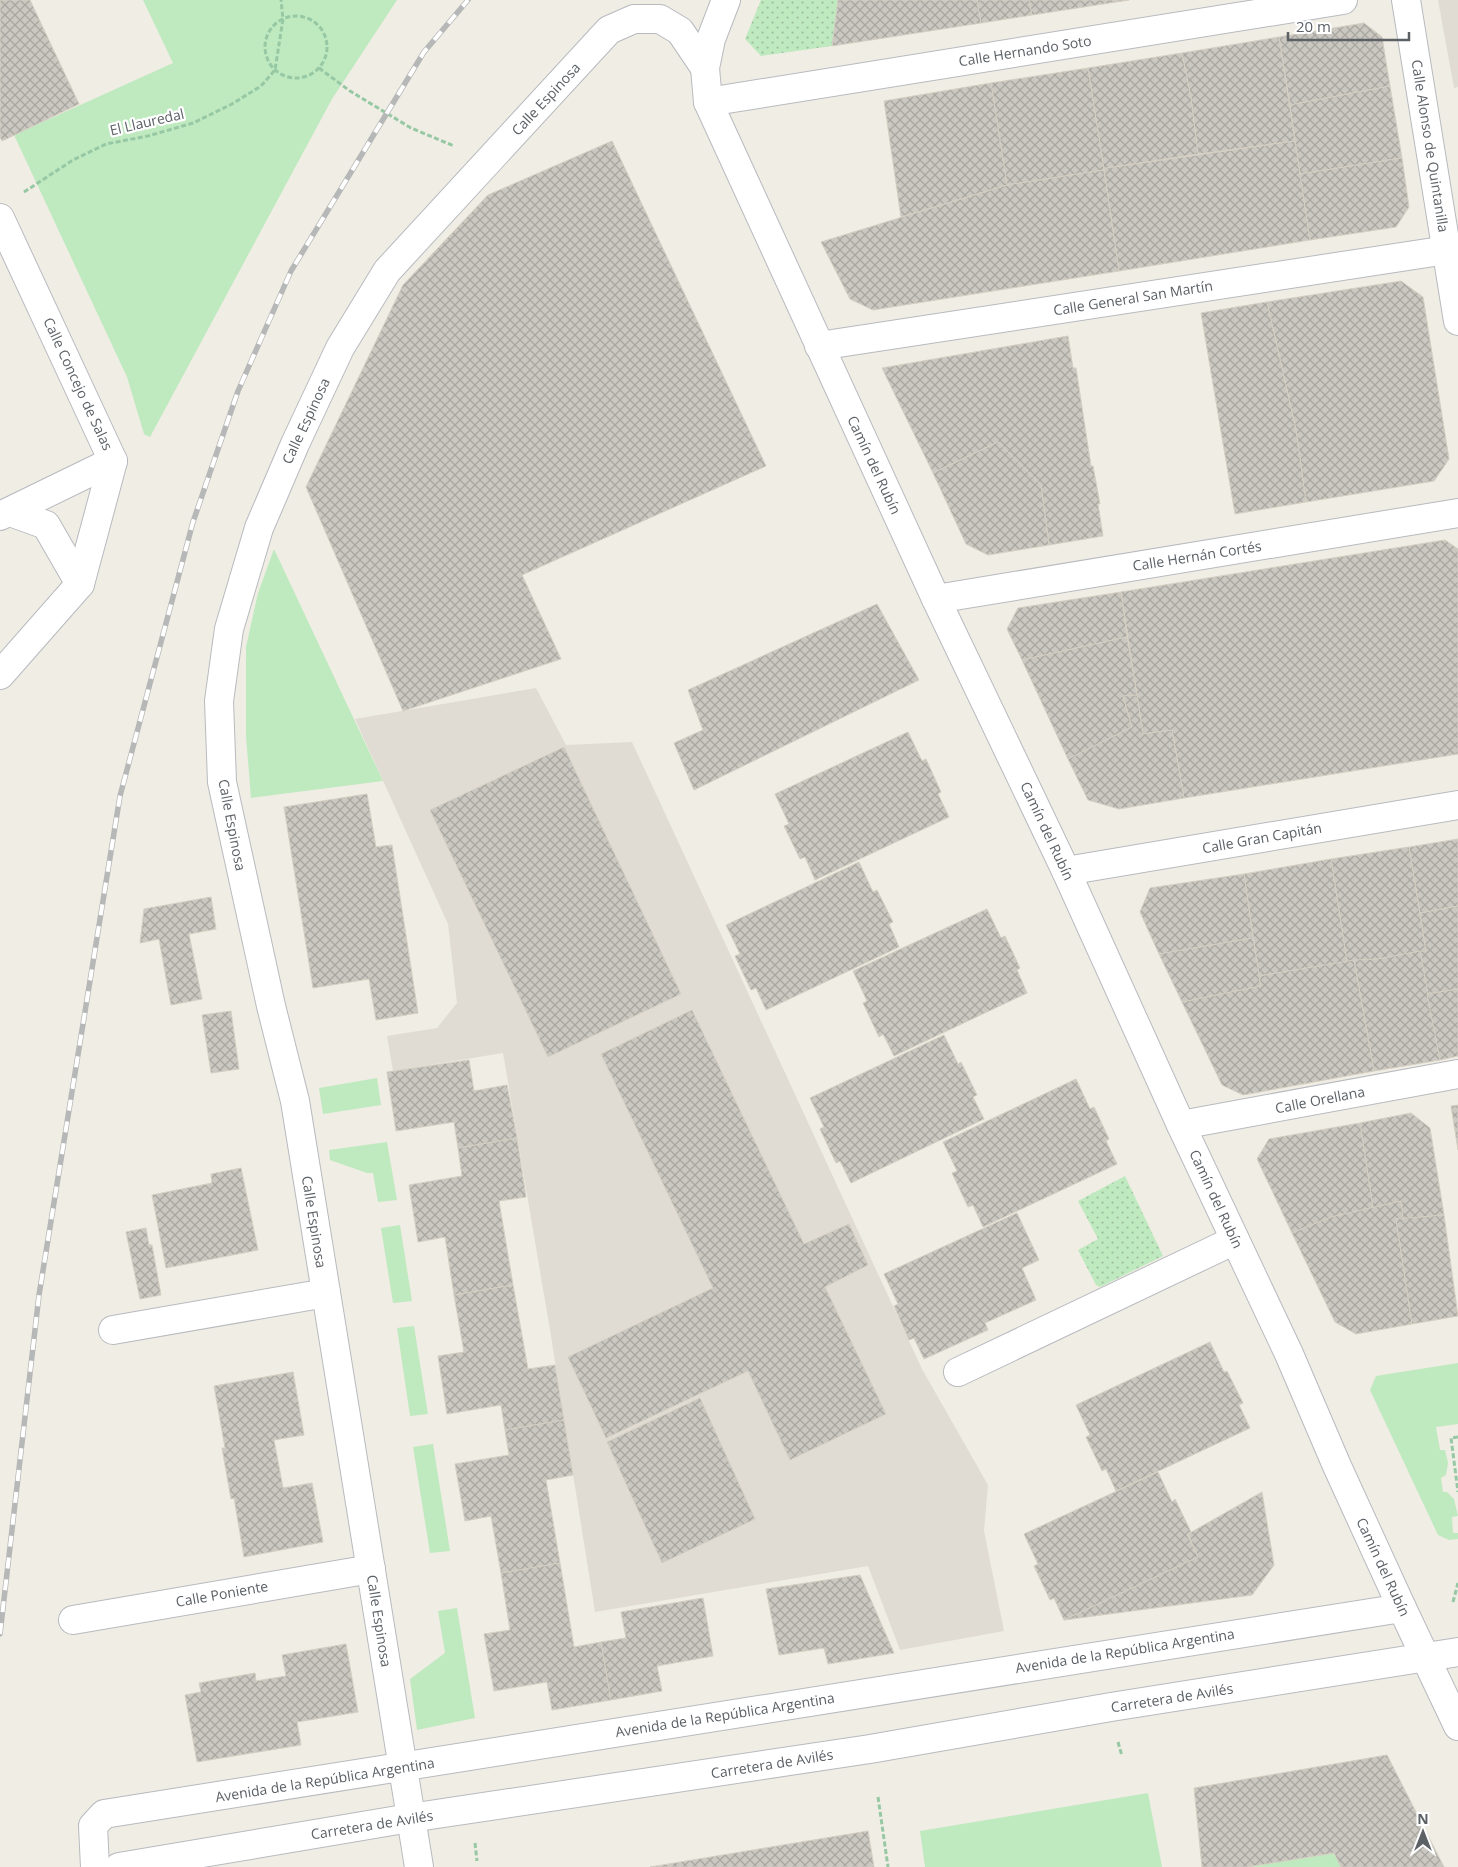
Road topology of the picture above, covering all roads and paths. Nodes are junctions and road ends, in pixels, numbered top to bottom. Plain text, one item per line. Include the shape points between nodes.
1 (281, 0) edge
2 (726, 0) edge
3 (1343, 0) edge
4 (1406, 0) edge
5 (283, 19) junction
6 (319, 68) junction
7 (705, 68) junction
8 (274, 70) junction
9 (708, 102) junction
10 (489, 160) junction
11 (22, 193) dead end
12 (0, 218) edge
13 (1446, 250) junction
14 (1458, 321) edge
15 (819, 346) junction
16 (113, 461) junction
17 (1458, 513) edge
18 (5, 514) edge
19 (80, 584) junction
20 (936, 599) junction
21 (0, 675) edge
22 (1458, 805) edge
23 (1066, 871) junction
24 (1458, 1074) edge
25 (1181, 1125) junction
26 (1236, 1240) junction
27 (326, 1293) junction
28 (113, 1330) dead end
29 (958, 1372) dead end
30 (1458, 1437) edge
31 (1458, 1492) edge
32 (371, 1569) junction
33 (1458, 1583) edge
34 (1453, 1602) dead end
35 (1402, 1608) junction
36 (73, 1620) dead end
37 (1458, 1652) edge
38 (1425, 1657) junction
39 (1458, 1726) edge
40 (402, 1768) junction
41 (878, 1797) dead end
42 (410, 1818) junction
43 (95, 1867) edge
44 (118, 1867) edge
45 (419, 1867) edge
46 (888, 1867) edge

1 - 5 path
2 - 7 street, Camín del Rubín via 711,39
3 - 9 street, Calle Hernando Soto
4 - 13 street, Calle Alonso de Quintanilla
5 - 6 path via 296,16 318,24 325,34 327,46
5 - 8 path
5 - 8 path via 267,36 265,48
6 - 8 path via 297,78
6 - 10 path via 411,128
7 - 9 street, Camín del Rubín
7 - 10 street, Calle Espinosa via 680,31 660,19 634,19 609,30
8 - 11 path, El Llauredal via 261,86 232,104 193,123 106,144 73,160
9 - 15 street, Camín del Rubín
10 - 27 street, Calle Espinosa via 387,271 340,348 259,528 229,629 219,701 222,782 294,1101
12 - 16 street, Calle Concejo de Salas
13 - 14 street, Calle Alonso de Quintanilla
13 - 15 street, Calle General San Martín
15 - 20 street, Camín del Rubín
16 - 18 street
16 - 19 street, Calle Concejo de Salas
17 - 20 street, Calle Hernán Cortés
18 - 19 street via 46,525
19 - 21 street, Calle Concejo de Salas
20 - 23 street, Camín del Rubín
22 - 23 street, Calle Gran Capitán
23 - 25 street, Camín del Rubín
24 - 25 street, Calle Orellana
25 - 26 street, Camín del Rubín
26 - 29 street
26 - 35 street, Camín del Rubín
27 - 28 street
27 - 32 street, Calle Espinosa
30 - 31 path via 1451,1438
32 - 36 street, Calle Poniente
32 - 40 street, Calle Espinosa
33 - 34 path
35 - 38 street, Camín del Rubín
35 - 40 street, Avenida de la República Argentina
37 - 38 street
38 - 39 street, Camín del Rubín
38 - 42 street, Carretera de Avilés via 870,1749
40 - 42 street, Calle Espinosa
40 - 43 street, Avenida de la República Argentina via 104,1814 93,1826
41 - 46 path
42 - 44 street, Carretera de Avilés
42 - 45 street, Calle Espinosa

